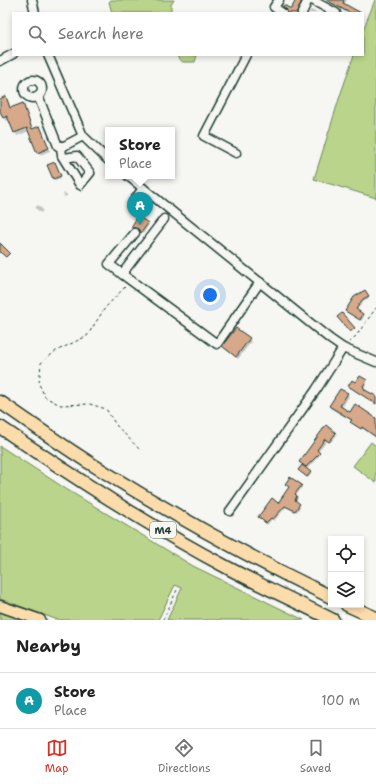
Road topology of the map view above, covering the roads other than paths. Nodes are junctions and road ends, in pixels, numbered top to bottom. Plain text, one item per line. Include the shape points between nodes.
1 (32, 0) edge
2 (279, 0) edge
3 (308, 0) edge
4 (312, 0) edge
5 (35, 12) edge
6 (281, 12) edge
7 (302, 12) edge
8 (334, 12) edge
9 (12, 55) edge
10 (48, 56) edge
11 (245, 56) edge
12 (0, 62) edge
13 (38, 96) dead end
14 (82, 136) junction
15 (61, 146) junction
16 (236, 153) dead end
17 (105, 157) edge
18 (64, 158) dead end
19 (132, 179) edge
20 (143, 188) junction
21 (134, 201) dead end
22 (164, 219) dead end
23 (135, 233) dead end
24 (122, 274) junction
25 (260, 282) junction
26 (343, 348) junction
27 (376, 362) edge
28 (0, 402) edge
29 (0, 427) edge
30 (230, 511) dead end
31 (328, 595) edge
32 (0, 606) edge
33 (354, 608) edge
34 (376, 618) edge
35 (40, 620) edge
36 (334, 620) edge

1 - 5 street
2 - 6 street via 274,7
3 - 7 street
4 - 8 street
9 - 12 street
10 - 14 street
11 - 16 street via 204,136
13 - 15 street via 58,146
14 - 15 street
14 - 17 street
15 - 18 street
19 - 20 street
20 - 21 street
20 - 25 street
22 - 24 street
23 - 24 street via 109,264
24 - 25 street via 217,344
25 - 26 street
26 - 27 street
26 - 30 street
28 - 31 highway, M4 via 163,508
29 - 36 highway, M4 via 167,533 229,568
32 - 35 main road
33 - 34 highway

